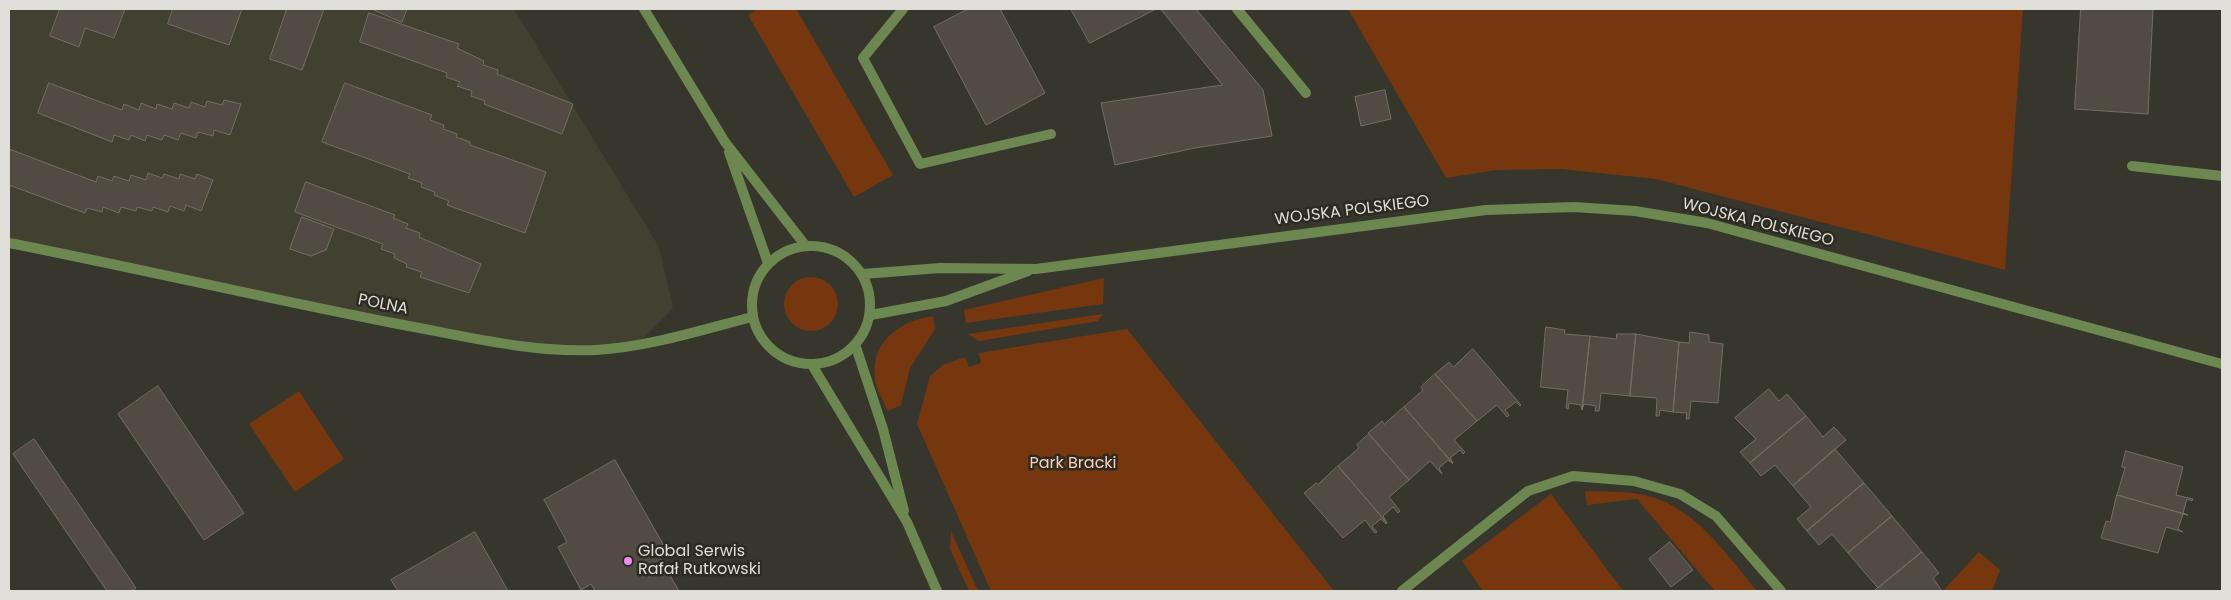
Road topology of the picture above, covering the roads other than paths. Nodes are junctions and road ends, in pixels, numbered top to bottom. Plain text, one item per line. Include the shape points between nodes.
1 (644, 9) edge
2 (903, 9) edge
3 (1237, 9) edge
4 (1306, 93) dead end
5 (1052, 134) dead end
6 (725, 142) junction
7 (2132, 166) dead end
8 (2222, 176) edge
9 (9, 243) edge
10 (805, 245) junction
11 (768, 262) junction
12 (1036, 269) junction
13 (862, 274) junction
14 (870, 315) junction
15 (752, 317) junction
16 (856, 344) junction
17 (812, 364) junction
18 (2222, 364) edge
19 (907, 522) junction
20 (938, 591) edge
21 (1402, 591) edge
22 (1781, 591) edge

1 - 6 street
2 - 5 street via 862,58 920,164
3 - 4 street
6 - 10 street
6 - 11 street
7 - 8 street
9 - 15 street, POLNA via 294,304 515,346 562,350 637,345
10 - 11 street via 785,251
10 - 13 street via 838,251
11 - 15 street via 757,279 752,297
12 - 13 street via 940,268
12 - 14 street via 946,301
12 - 18 street, WOJSKA POLSKIEGO via 1486,210 1574,207 1627,211 1716,225
13 - 14 street via 868,287
14 - 16 street
15 - 17 street via 760,336 774,352 792,362
16 - 17 street via 832,361
16 - 19 street via 883,429
17 - 19 street
19 - 20 street
21 - 22 street via 1528,491 1573,476 1634,480 1680,494 1716,516

